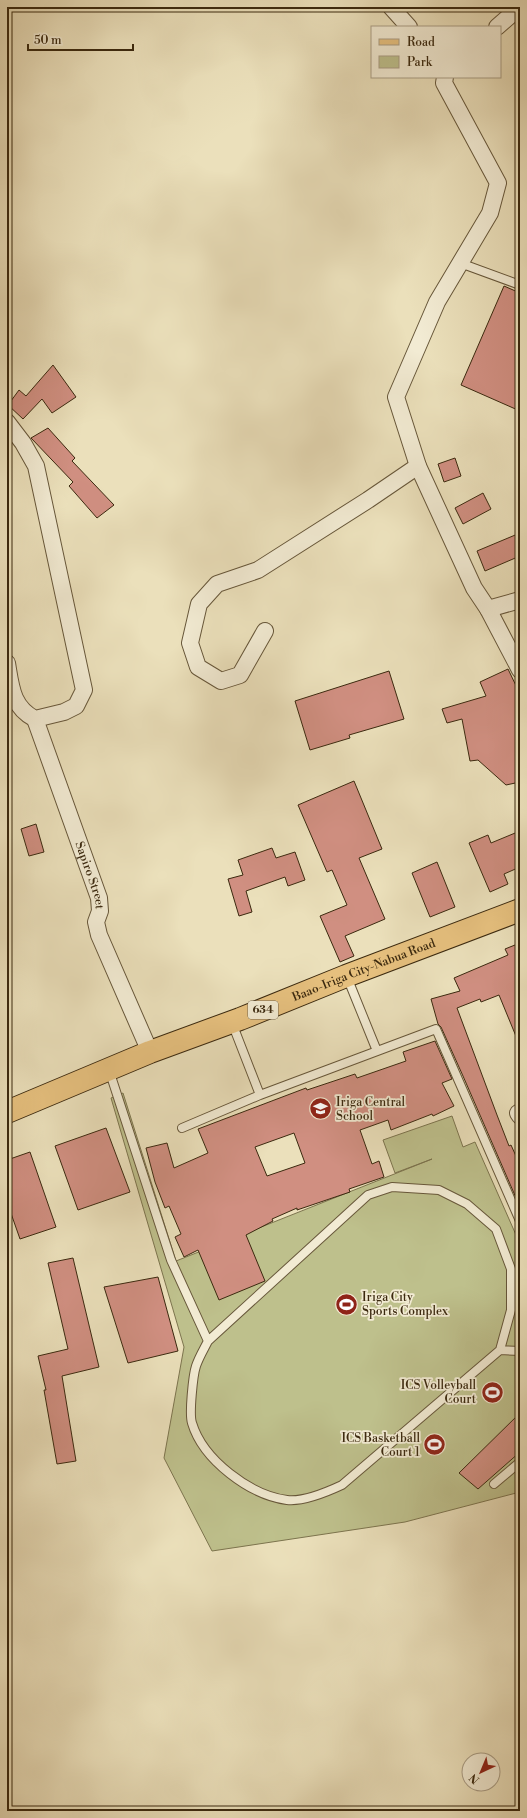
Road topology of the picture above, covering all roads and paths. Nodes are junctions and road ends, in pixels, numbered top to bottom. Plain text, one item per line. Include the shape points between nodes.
1 (391, 7) edge
2 (520, 7) edge
3 (408, 26) edge
4 (498, 26) edge
5 (445, 78) edge
6 (460, 263) junction
7 (520, 285) edge
8 (7, 422) edge
9 (418, 466) junction
10 (520, 600) edge
11 (488, 609) junction
12 (265, 631) dead end
13 (518, 660) edge
14 (7, 663) edge
15 (10, 695) edge
16 (35, 719) junction
17 (520, 910) edge
18 (346, 976) junction
19 (232, 1023) junction
20 (377, 1051) junction
21 (150, 1052) junction
22 (108, 1069) junction
23 (260, 1095) junction
24 (7, 1112) edge
25 (182, 1128) dead end
26 (520, 1221) edge
27 (208, 1341) junction
28 (500, 1350) junction
29 (520, 1351) edge
30 (520, 1462) edge
31 (494, 1484) dead end

1 - 3 street
2 - 4 street
5 - 6 street via 444,83 498,183 490,213
6 - 7 lane
6 - 9 street via 437,302 396,397
8 - 16 street via 36,466 84,690 76,706 64,712
9 - 11 street via 474,588
9 - 12 street via 258,570 217,584 198,604 190,643 198,667 221,681 240,675
10 - 11 street
11 - 13 street
14 - 15 street
15 - 16 street via 25,714
16 - 21 street, Sapiro Street via 99,898 100,911 96,922 99,935
17 - 18 main road, Baao-Iriga City-Nabua Road / 634
18 - 19 main road, Baao-Iriga City-Nabua Road / 634
18 - 20 lane
19 - 21 main road, Baao-Iriga City-Nabua Road / 634
19 - 23 lane
20 - 23 lane
20 - 26 lane via 436,1029
21 - 22 main road, Baao-Iriga City-Nabua Road / 634
22 - 24 main road, Baao-Iriga City-Nabua Road / 634
22 - 27 lane via 171,1260
23 - 25 lane
27 - 28 lane via 196,1367 192,1394 192,1422 207,1453 254,1490 288,1500 320,1496 342,1485
27 - 28 lane via 368,1194 392,1187 440,1190 467,1204 496,1229 511,1269 511,1310
28 - 29 lane
30 - 31 lane

